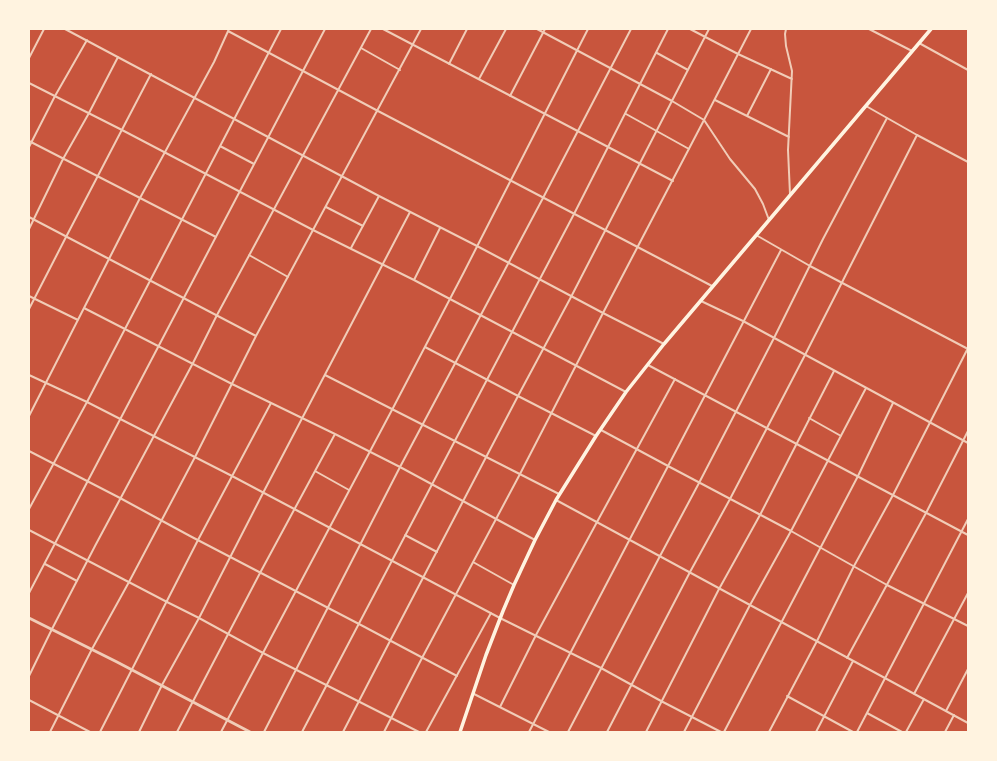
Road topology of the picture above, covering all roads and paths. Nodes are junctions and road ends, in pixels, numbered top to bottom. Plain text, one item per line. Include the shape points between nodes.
1 (44, 29) edge
2 (65, 29) edge
3 (281, 29) edge
4 (325, 29) edge
5 (371, 29) edge
6 (383, 29) edge
7 (421, 29) edge
8 (467, 29) edge
9 (506, 29) edge
10 (537, 29) edge
11 (545, 29) edge
12 (588, 29) edge
13 (631, 29) edge
14 (668, 29) edge
15 (690, 29) edge
16 (709, 29) edge
17 (751, 29) edge
18 (786, 29) edge
19 (869, 29) edge
20 (930, 29) edge
21 (228, 30) edge
22 (543, 32) junction
23 (705, 37) junction
24 (87, 40) junction
25 (919, 43) junction
26 (413, 45) junction
27 (360, 48) junction
28 (577, 50) junction
29 (912, 51) junction
30 (268, 53) junction
31 (657, 53) junction
32 (738, 54) junction
33 (118, 57) junction
34 (29, 58) edge
35 (449, 64) junction
36 (610, 68) junction
37 (771, 69) junction
38 (400, 70) junction
39 (688, 70) junction
40 (968, 70) edge
41 (303, 71) junction
42 (151, 74) junction
43 (479, 79) junction
44 (792, 79) junction
45 (29, 83) edge
46 (641, 84) junction
47 (338, 90) junction
48 (55, 96) junction
49 (510, 96) junction
50 (194, 97) junction
51 (715, 100) junction
52 (672, 101) junction
53 (866, 106) junction
54 (378, 111) junction
55 (89, 113) junction
56 (545, 114) junction
57 (625, 114) junction
58 (747, 116) junction
59 (887, 118) junction
60 (234, 119) junction
61 (704, 120) junction
62 (122, 130) junction
63 (578, 131) junction
64 (657, 131) junction
65 (917, 135) junction
66 (268, 137) junction
67 (789, 137) junction
68 (30, 142) edge
69 (29, 146) edge
70 (220, 146) junction
71 (608, 146) junction
72 (689, 149) junction
73 (165, 152) junction
74 (303, 155) junction
75 (63, 159) junction
76 (968, 162) edge
77 (254, 164) junction
78 (640, 164) junction
79 (206, 174) junction
80 (98, 176) junction
81 (342, 176) junction
82 (511, 180) junction
83 (673, 181) junction
84 (239, 192) junction
85 (379, 196) junction
86 (790, 196) junction
87 (140, 198) junction
88 (543, 198) junction
89 (326, 207) junction
90 (274, 209) junction
91 (410, 212) junction
92 (574, 214) junction
93 (29, 217) edge
94 (182, 219) junction
95 (34, 220) junction
96 (769, 220) junction
97 (363, 226) junction
98 (440, 228) junction
99 (29, 229) edge
100 (313, 230) junction
101 (606, 230) junction
102 (756, 235) junction
103 (66, 236) junction
104 (216, 237) junction
105 (477, 246) junction
106 (638, 247) junction
107 (351, 249) junction
108 (781, 250) junction
109 (249, 255) junction
110 (109, 259) junction
111 (508, 263) junction
112 (383, 264) junction
113 (810, 266) junction
114 (288, 277) junction
115 (539, 279) junction
116 (414, 280) junction
117 (150, 281) junction
118 (842, 283) junction
119 (713, 286) junction
120 (29, 296) edge
121 (571, 297) junction
122 (35, 298) junction
123 (184, 298) junction
124 (450, 299) junction
125 (701, 301) junction
126 (84, 308) junction
127 (29, 309) edge
128 (603, 313) junction
129 (217, 315) junction
130 (481, 315) junction
131 (78, 320) junction
132 (743, 321) junction
133 (125, 328) junction
134 (512, 331) junction
135 (256, 336) junction
136 (774, 338) junction
137 (664, 344) junction
138 (159, 345) junction
139 (425, 347) junction
140 (968, 348) edge
141 (544, 349) junction
142 (805, 355) junction
143 (193, 363) junction
144 (455, 363) junction
145 (576, 365) junction
146 (647, 365) junction
147 (834, 371) junction
148 (325, 374) junction
149 (29, 375) edge
150 (675, 379) junction
151 (486, 380) junction
152 (46, 383) junction
153 (232, 384) junction
154 (866, 388) junction
155 (626, 392) junction
156 (705, 395) junction
157 (518, 396) junction
158 (87, 402) junction
159 (271, 403) junction
160 (893, 403) junction
161 (393, 408) junction
162 (736, 412) junction
163 (551, 413) junction
164 (29, 416) edge
165 (302, 418) junction
166 (809, 418) junction
167 (121, 419) junction
168 (931, 423) junction
169 (423, 424) junction
170 (767, 428) junction
171 (600, 429) junction
172 (968, 431) edge
173 (335, 434) junction
174 (154, 436) junction
175 (596, 436) junction
176 (841, 436) junction
177 (455, 440) junction
178 (963, 440) junction
179 (968, 443) edge
180 (796, 444) junction
181 (636, 450) junction
182 (29, 451) edge
183 (370, 451) junction
184 (486, 456) junction
185 (195, 457) junction
186 (828, 461) junction
187 (54, 464) junction
188 (668, 466) junction
189 (400, 467) junction
190 (315, 471) junction
191 (520, 474) junction
192 (232, 476) junction
193 (858, 476) junction
194 (88, 482) junction
195 (699, 483) junction
196 (432, 485) junction
197 (349, 490) junction
198 (263, 493) junction
199 (560, 495) junction
200 (893, 495) junction
201 (120, 498) junction
202 (730, 499) junction
203 (556, 500) junction
204 (463, 502) junction
205 (29, 509) edge
206 (294, 509) junction
207 (926, 513) junction
208 (760, 515) junction
209 (495, 519) junction
210 (968, 519) edge
211 (161, 521) junction
212 (597, 522) junction
213 (329, 528) junction
214 (29, 530) edge
215 (791, 531) junction
216 (962, 532) junction
217 (405, 535) junction
218 (968, 535) edge
219 (198, 540) junction
220 (535, 540) junction
221 (629, 540) junction
222 (360, 543) junction
223 (55, 544) junction
224 (821, 548) junction
225 (436, 552) junction
226 (230, 556) junction
227 (660, 556) junction
228 (88, 560) junction
229 (392, 560) junction
230 (473, 562) junction
231 (44, 564) junction
232 (854, 566) junction
233 (690, 572) junction
234 (260, 573) junction
235 (423, 577) junction
236 (77, 581) junction
237 (129, 582) junction
238 (514, 585) junction
239 (887, 585) junction
240 (719, 588) junction
241 (295, 591) junction
242 (29, 593) edge
243 (968, 593) edge
244 (456, 594) junction
245 (167, 602) junction
246 (924, 604) junction
247 (750, 605) junction
248 (328, 608) junction
249 (491, 612) junction
250 (29, 618) edge
251 (199, 618) junction
252 (500, 618) junction
253 (954, 619) junction
254 (782, 622) junction
255 (359, 624) junction
256 (968, 626) edge
257 (52, 629) junction
258 (228, 634) junction
259 (536, 635) junction
260 (390, 641) junction
261 (817, 641) junction
262 (92, 649) junction
263 (571, 652) junction
264 (263, 653) junction
265 (422, 658) junction
266 (848, 658) junction
267 (853, 661) junction
268 (601, 668) junction
269 (296, 669) junction
270 (968, 669) edge
271 (132, 670) junction
272 (29, 676) edge
273 (457, 676) junction
274 (885, 678) junction
275 (631, 684) junction
276 (327, 685) junction
277 (162, 686) junction
278 (473, 694) junction
279 (914, 694) junction
280 (787, 696) junction
281 (924, 699) junction
282 (29, 700) edge
283 (192, 701) junction
284 (661, 701) junction
285 (358, 702) junction
286 (500, 707) junction
287 (946, 711) junction
288 (867, 713) junction
289 (59, 715) junction
290 (824, 716) junction
291 (954, 716) junction
292 (692, 717) junction
293 (391, 718) junction
294 (227, 719) junction
295 (968, 723) edge
296 (533, 724) junction
297 (50, 732) edge
298 (90, 732) edge
299 (100, 732) edge
300 (139, 732) edge
301 (177, 732) edge
302 (221, 732) edge
303 (250, 732) edge
304 (264, 732) edge
305 (302, 732) edge
306 (343, 732) edge
307 (384, 732) edge
308 (419, 732) edge
309 (426, 732) edge
310 (460, 732) edge
311 (529, 732) edge
312 (549, 732) edge
313 (568, 732) edge
314 (607, 732) edge
315 (646, 732) edge
316 (684, 732) edge
317 (721, 732) edge
318 (724, 732) edge
319 (769, 732) edge
320 (816, 732) edge
321 (853, 732) edge
322 (857, 732) edge
323 (902, 732) edge
324 (906, 732) edge
325 (945, 732) edge

1 - 34 street
2 - 24 street
3 - 30 street
4 - 41 street
5 - 27 street
6 - 26 street
7 - 26 street
8 - 35 street
9 - 43 street
10 - 22 street
11 - 22 street
12 - 28 street
13 - 36 street
14 - 31 street
15 - 23 street
16 - 23 street
17 - 32 street
18 - 44 street via 786,46
19 - 29 street
20 - 25 main road
21 - 30 street
21 - 50 street
22 - 28 street
22 - 49 street
23 - 32 street
23 - 39 street
24 - 33 street
24 - 48 street
25 - 29 main road
25 - 40 street
26 - 35 street
26 - 38 street
27 - 38 street
27 - 47 street
28 - 36 street
28 - 56 street
29 - 53 main road
30 - 41 street
30 - 60 street
31 - 39 street
31 - 46 street
32 - 37 street
32 - 51 street
33 - 42 street
33 - 55 street
35 - 43 street
36 - 46 street
36 - 63 street
37 - 44 street
37 - 58 street
38 - 54 street
39 - 52 street
41 - 47 street
41 - 66 street
42 - 50 street
42 - 62 street
43 - 49 street
44 - 67 street
45 - 48 street
46 - 52 street
46 - 57 street
47 - 54 street
47 - 74 street
48 - 55 street
48 - 68 street
49 - 56 street
50 - 60 street
50 - 73 street
51 - 58 street
51 - 61 street
52 - 61 street
52 - 64 street
53 - 59 street
53 - 86 main road
54 - 81 street
54 - 82 street
55 - 62 street
55 - 75 street
56 - 63 street
56 - 82 street
57 - 64 street
57 - 71 street
58 - 67 street
59 - 65 street
59 - 113 street
60 - 66 street
60 - 70 street
61 - 72 street
61 - 96 street via 730,159 755,189
62 - 73 street
62 - 80 street
63 - 71 street
63 - 88 street
64 - 72 street
64 - 78 street
65 - 76 street
65 - 118 street
66 - 74 street
66 - 77 street
67 - 86 street
68 - 69 street
68 - 75 street
70 - 77 street
70 - 79 street
71 - 78 street
71 - 92 street
72 - 83 street
73 - 79 street
73 - 87 street
74 - 81 street
74 - 90 street
75 - 80 street
75 - 95 street
77 - 84 street
78 - 83 street
78 - 101 street
79 - 84 street
79 - 94 street
80 - 87 street
80 - 103 street
81 - 85 street
81 - 89 street
82 - 88 street
82 - 105 street
83 - 106 street
84 - 90 street
84 - 104 street
85 - 91 street
85 - 97 street
86 - 96 main road
87 - 94 street
87 - 110 street
88 - 92 street
88 - 111 street
89 - 97 street
89 - 100 street
90 - 100 street
90 - 109 street
91 - 98 street
91 - 112 street
92 - 101 street
92 - 115 street
93 - 95 street
94 - 104 street
94 - 117 street
95 - 99 street
95 - 103 street
96 - 102 main road
97 - 107 street
98 - 105 street
98 - 116 street
100 - 107 street
100 - 114 street
101 - 106 street
101 - 121 street
102 - 108 street
102 - 119 main road
103 - 110 street
103 - 122 street
104 - 123 street
105 - 111 street
105 - 124 street
106 - 119 street
106 - 128 street
107 - 112 street
108 - 113 street
108 - 132 street
109 - 114 street
109 - 129 street
110 - 117 street
110 - 126 street
111 - 115 street
111 - 130 street
112 - 116 street
112 - 148 street
113 - 118 street
113 - 136 street
114 - 135 street
115 - 121 street
115 - 134 street
116 - 124 street
117 - 123 street
117 - 133 street
118 - 140 street
118 - 142 street
119 - 125 main road
120 - 122 street
121 - 128 street
121 - 141 street
122 - 127 street
122 - 131 street
123 - 129 street
123 - 138 street
124 - 130 street
124 - 139 street
125 - 132 street
125 - 137 main road
126 - 131 street
126 - 133 street
128 - 137 street
128 - 145 street
129 - 135 street
129 - 143 street
130 - 134 street
130 - 144 street
131 - 152 street
132 - 136 street
132 - 156 street
133 - 138 street
133 - 158 street
134 - 141 street
134 - 151 street
135 - 153 street
136 - 142 street
136 - 162 street
137 - 146 main road
138 - 143 street
138 - 167 street
139 - 144 street
139 - 161 street
140 - 168 street
141 - 145 street
141 - 157 street
142 - 147 street
142 - 170 street
143 - 153 street
143 - 174 street
144 - 151 street
144 - 169 street
145 - 155 street
145 - 163 street
146 - 150 street
146 - 155 main road
147 - 154 street
147 - 166 street
148 - 161 street
148 - 165 street
149 - 152 street
150 - 156 street
150 - 181 street
151 - 157 street
151 - 177 street
152 - 158 street
152 - 164 street
153 - 159 street
153 - 185 street
154 - 160 street
154 - 176 street
155 - 171 main road
156 - 162 street
156 - 188 street
157 - 163 street
157 - 184 street
158 - 167 street
158 - 187 street
159 - 165 street
159 - 192 street
160 - 168 street
160 - 193 street
161 - 169 street
161 - 183 street
162 - 170 street
162 - 195 street
163 - 175 street
163 - 191 street
165 - 173 street
165 - 198 street
166 - 176 street
166 - 180 street
167 - 174 street
167 - 194 street
168 - 178 street
168 - 200 street
169 - 177 street
169 - 189 street
170 - 180 street
170 - 202 street
171 - 175 main road
171 - 181 street
172 - 178 street
173 - 183 street
173 - 190 street
174 - 185 street
174 - 201 street
175 - 199 main road
176 - 186 street
177 - 184 street
177 - 196 street
178 - 179 street
178 - 207 street
180 - 186 street
180 - 208 street
181 - 188 street
181 - 212 street
182 - 187 street
183 - 189 street
183 - 197 street
184 - 191 street
184 - 204 street
185 - 192 street
185 - 211 street
186 - 193 street
186 - 215 street
187 - 194 street
187 - 205 street
188 - 195 street
188 - 221 street
189 - 196 street
189 - 222 street
190 - 197 street
190 - 206 street
191 - 199 street
191 - 209 street
192 - 198 street
192 - 219 street
193 - 200 street
193 - 224 street
194 - 201 street
194 - 223 street
195 - 202 street
195 - 227 street
196 - 204 street
196 - 217 street
197 - 213 street
198 - 206 street
198 - 226 street
199 - 203 main road
200 - 207 street
200 - 232 street
201 - 211 street
201 - 228 street
202 - 208 street
202 - 233 street
203 - 212 street
203 - 220 main road
204 - 209 street
204 - 225 street
206 - 213 street
206 - 234 street
207 - 216 street
207 - 239 street
208 - 215 street
208 - 240 street
209 - 220 street
209 - 230 street
210 - 216 street
211 - 219 street
211 - 237 street
212 - 221 street
212 - 259 street
213 - 222 street
213 - 241 street
214 - 223 street
215 - 224 street
215 - 247 street
216 - 218 street
216 - 246 street
217 - 225 street
217 - 229 street
219 - 226 street
219 - 245 street
220 - 238 main road
221 - 227 street
221 - 263 street
222 - 229 street
222 - 248 street
223 - 228 street
223 - 231 street
224 - 232 street
224 - 254 street
225 - 235 street
226 - 234 street
226 - 251 street
227 - 233 street
227 - 268 street
228 - 236 street
228 - 237 street
229 - 235 street
229 - 255 street
230 - 238 street
230 - 244 street
231 - 236 street
231 - 242 street
232 - 239 street
232 - 261 street
233 - 240 street
233 - 275 street
234 - 241 street
234 - 258 street
235 - 244 street
235 - 260 street
236 - 257 street
237 - 245 street
237 - 262 street
238 - 252 main road
239 - 246 street
239 - 266 street
240 - 247 street
240 - 284 street
241 - 248 street
241 - 264 street
243 - 253 street
244 - 249 street
244 - 265 street
245 - 251 street
245 - 271 street
246 - 253 street
246 - 274 street
247 - 254 street
247 - 292 street
248 - 255 street
248 - 269 street
249 - 252 street
249 - 273 street
250 - 257 street
251 - 258 street
251 - 277 street
252 - 259 street
252 - 278 main road
253 - 256 street
253 - 279 street
254 - 261 street
254 - 318 street
255 - 260 street
255 - 276 street
257 - 262 street
257 - 272 street
258 - 264 street
258 - 283 street
259 - 263 street
259 - 286 street
260 - 265 street
260 - 285 street
261 - 266 street
261 - 280 street
262 - 271 street
262 - 289 street
263 - 268 street
263 - 296 street
264 - 269 street
264 - 294 street
265 - 273 street
265 - 293 street
266 - 267 street
267 - 274 street
267 - 290 street
268 - 275 street
268 - 313 street
269 - 276 street
269 - 304 street
270 - 287 street
271 - 277 street
271 - 299 street
273 - 309 street
274 - 279 street
274 - 288 street
275 - 284 street
275 - 314 street
276 - 285 street
276 - 305 street
277 - 283 street
277 - 300 street
278 - 286 street
278 - 310 main road
279 - 281 street
280 - 290 street
280 - 319 street
281 - 287 street
281 - 324 street
282 - 289 street
283 - 294 street
283 - 301 street
284 - 292 street
284 - 315 street
285 - 293 street
285 - 306 street
286 - 296 street
287 - 291 street
288 - 322 street
288 - 323 street
289 - 297 street
289 - 298 street
290 - 320 street
290 - 321 street
291 - 295 street
291 - 325 street
292 - 316 street
292 - 317 street
293 - 307 street
293 - 308 street
294 - 302 street
294 - 303 street
296 - 311 street
296 - 312 street

